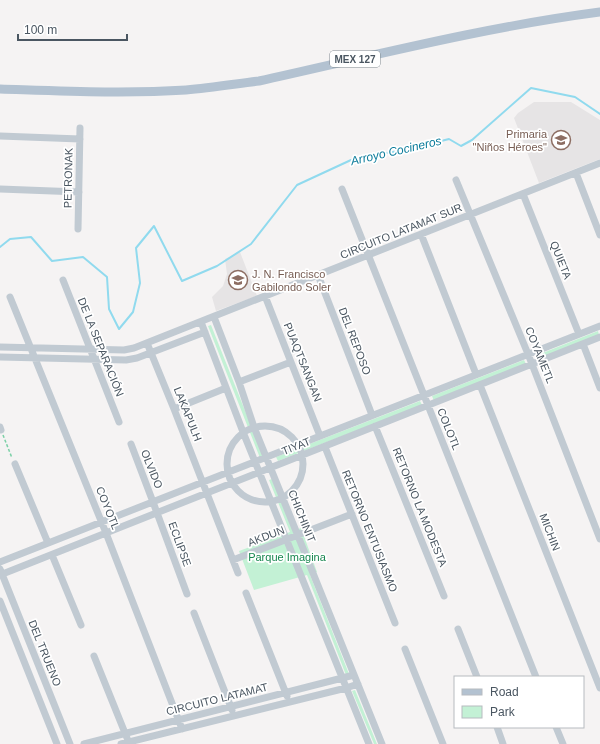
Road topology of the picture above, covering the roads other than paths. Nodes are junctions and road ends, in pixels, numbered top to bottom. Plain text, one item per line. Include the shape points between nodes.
1 (600, 12) edge
2 (0, 89) edge
3 (80, 128) dead end
4 (0, 136) edge
5 (80, 139) junction
6 (600, 163) edge
7 (576, 173) junction
8 (456, 180) dead end
9 (0, 189) edge
10 (342, 189) dead end
11 (79, 192) junction
12 (523, 194) junction
13 (471, 215) junction
14 (78, 229) dead end
15 (421, 234) junction
16 (600, 235) edge
17 (368, 255) junction
18 (318, 275) junction
19 (63, 280) dead end
20 (265, 296) junction
21 (10, 297) dead end
22 (214, 317) junction
23 (201, 322) junction
24 (600, 326) edge
25 (205, 332) junction
26 (578, 334) junction
27 (600, 337) edge
28 (147, 343) junction
29 (583, 344) junction
30 (0, 347) edge
31 (30, 347) junction
32 (90, 349) junction
33 (151, 353) junction
34 (528, 354) junction
35 (0, 357) edge
36 (34, 357) junction
37 (94, 359) junction
38 (291, 362) junction
39 (532, 364) junction
40 (476, 374) junction
41 (239, 382) junction
42 (480, 385) junction
43 (226, 388) junction
44 (600, 388) edge
45 (424, 395) junction
46 (428, 406) junction
47 (174, 409) junction
48 (372, 415) junction
49 (119, 422) dead end
50 (353, 423) junction
51 (375, 426) junction
52 (254, 427) junction
53 (243, 432) junction
54 (356, 434) junction
55 (320, 436) junction
56 (131, 444) dead end
57 (298, 445) junction
58 (325, 446) junction
59 (302, 456) junction
60 (266, 457) junction
61 (255, 462) junction
62 (15, 464) road end
63 (271, 468) junction
64 (227, 472) junction
65 (259, 472) junction
66 (202, 482) junction
67 (231, 484) junction
68 (207, 493) junction
69 (283, 498) junction
70 (153, 502) junction
71 (271, 502) junction
72 (157, 513) junction
73 (352, 514) junction
74 (102, 522) junction
75 (106, 533) junction
76 (298, 535) junction
77 (600, 539) edge
78 (286, 540) junction
79 (48, 543) junction
80 (52, 555) junction
81 (233, 560) junction
82 (0, 562) edge
83 (1, 573) edge
84 (238, 573) dead end
85 (246, 593) dead end
86 (187, 594) dead end
87 (444, 596) dead end
88 (0, 601) edge
89 (194, 613) dead end
90 (395, 623) dead end
91 (81, 625) dead end
92 (458, 629) dead end
93 (405, 649) dead end
94 (94, 656) dead end
95 (354, 675) junction
96 (477, 676) edge
97 (536, 676) edge
98 (342, 678) junction
99 (358, 684) junction
100 (346, 688) junction
101 (600, 688) edge
102 (286, 692) junction
103 (290, 702) junction
104 (231, 706) junction
105 (235, 716) junction
106 (178, 720) junction
107 (497, 728) edge
108 (556, 728) edge
109 (182, 729) junction
110 (126, 733) junction
111 (129, 742) junction
112 (57, 744) edge
113 (70, 744) edge
114 (84, 744) edge
115 (121, 744) edge
116 (369, 744) edge
117 (382, 744) edge
118 (443, 744) edge
119 (503, 744) edge
120 (563, 744) edge

1 - 2 main road, MEX 127 via 464,35 233,85 186,90 109,92
3 - 5 street, PETRONAK
4 - 5 street
5 - 11 street, PETRONAK
6 - 7 street, CIRCUITO LATAMAT SUR
7 - 12 street, CIRCUITO LATAMAT SUR
7 - 16 street
8 - 13 street, COYAMETL
9 - 11 street
10 - 17 street, COLOTL
11 - 14 street, PETRONAK
12 - 13 street, CIRCUITO LATAMAT SUR
12 - 26 street, QUIETA
13 - 15 street, CIRCUITO LATAMAT SUR
13 - 34 street, COYAMETL
15 - 17 street, CIRCUITO LATAMAT SUR
15 - 40 street
17 - 18 street, CIRCUITO LATAMAT SUR
17 - 45 street, COLOTL
18 - 20 street, CIRCUITO LATAMAT SUR
18 - 48 street, DEL REPOSO
19 - 32 street, DE LA SEPARACIÓN
20 - 22 street, CIRCUITO LATAMAT SUR
20 - 38 street, PUAQTSANGAN
21 - 31 street, COYOTL
22 - 23 street, CIRCUITO LATAMAT SUR
22 - 41 street, CHICHINIT
23 - 25 street
23 - 28 street, CIRCUITO LATAMAT SUR
24 - 26 street, TIYAT
25 - 33 street
25 - 43 street
26 - 34 street, TIYAT
27 - 29 street, TIYAT
28 - 32 street, CIRCUITO LATAMAT SUR via 124,350
28 - 33 street, LAKAPULH
29 - 39 street, TIYAT
29 - 44 street
30 - 31 street, CIRCUITO LATAMAT SUR
31 - 32 street, CIRCUITO LATAMAT SUR
31 - 36 street, COYOTL
32 - 37 street, DE LA SEPARACIÓN
33 - 37 street via 126,360
33 - 47 street, LAKAPULH
34 - 39 street, COYAMETL
34 - 40 street, TIYAT
35 - 36 street
36 - 37 street
36 - 74 street, COYOTL
37 - 49 street, DE LA SEPARACIÓN
38 - 41 street
38 - 55 street, PUAQTSANGAN
39 - 42 street, TIYAT
39 - 77 street, COYAMETL
40 - 45 street, TIYAT
41 - 52 street, CHICHINIT
42 - 46 street, TIYAT
42 - 101 street, MICHIN
43 - 47 street
43 - 53 street
45 - 46 street, COLOTL
45 - 48 street, TIYAT
46 - 51 street, TIYAT
46 - 97 street, COLOTL
47 - 66 street, LAKAPULH
48 - 50 street, TIYAT
50 - 54 street
50 - 55 street, TIYAT
51 - 54 street, TIYAT
51 - 87 street, RETORNO LA MODESTA
52 - 53 street
52 - 57 street via 279,428 289,434
52 - 60 street, CHICHINIT
53 - 61 street
53 - 64 street via 233,443 227,457
54 - 58 street, TIYAT
55 - 57 street, TIYAT
56 - 70 street, OLVIDO
57 - 59 street
57 - 60 street, TIYAT
58 - 59 street, TIYAT
58 - 73 street, RETORNO ENTUSIASMO
59 - 63 street, TIYAT
59 - 69 street via 300,480
60 - 61 street, TIYAT
60 - 63 street, CHICHINIT
61 - 64 street, TIYAT
61 - 65 street
62 - 79 street
63 - 65 street, TIYAT
63 - 69 street, CHICHINIT
64 - 66 street, TIYAT
64 - 67 street
65 - 67 street, TIYAT
65 - 71 street
66 - 68 street, LAKAPULH
66 - 70 street, TIYAT
67 - 68 street, TIYAT
67 - 71 street via 248,499
68 - 72 street, TIYAT
68 - 81 street, LAKAPULH
69 - 71 street
69 - 76 street, CHICHINIT
70 - 72 street, ECLIPSE
70 - 74 street, TIYAT
71 - 78 street
72 - 75 street, TIYAT
72 - 86 street, ECLIPSE
73 - 76 street, AKDUN
73 - 90 street, RETORNO ENTUSIASMO
74 - 75 street, COYOTL
74 - 79 street, TIYAT
75 - 80 street, TIYAT
75 - 106 street, COYOTL
76 - 78 street, AKDUN
76 - 95 street, CHICHINIT
78 - 81 street, AKDUN
78 - 98 street
79 - 82 street, TIYAT
80 - 83 street, TIYAT
80 - 91 street
81 - 84 street, LAKAPULH
83 - 113 street, DEL TRUENO
85 - 102 street
88 - 112 street, DEL TRUENO
89 - 104 street
92 - 96 street
93 - 118 street
94 - 110 street
95 - 98 street, CIRCUITO LATAMAT
95 - 99 street, CHICHINIT
98 - 100 street
98 - 102 street, CIRCUITO LATAMAT
99 - 100 street, CIRCUITO LATAMAT
99 - 117 street, CHICHINIT
100 - 103 street, CIRCUITO LATAMAT
100 - 116 street
102 - 103 street
102 - 104 street, CIRCUITO LATAMAT
103 - 105 street, CIRCUITO LATAMAT
104 - 105 street
104 - 106 street, CIRCUITO LATAMAT
105 - 109 street, CIRCUITO LATAMAT
106 - 109 street, COYOTL
106 - 110 street, CIRCUITO LATAMAT
107 - 119 street
108 - 120 street
109 - 111 street, CIRCUITO LATAMAT
110 - 111 street
110 - 114 street, CIRCUITO LATAMAT
111 - 115 street, CIRCUITO LATAMAT

